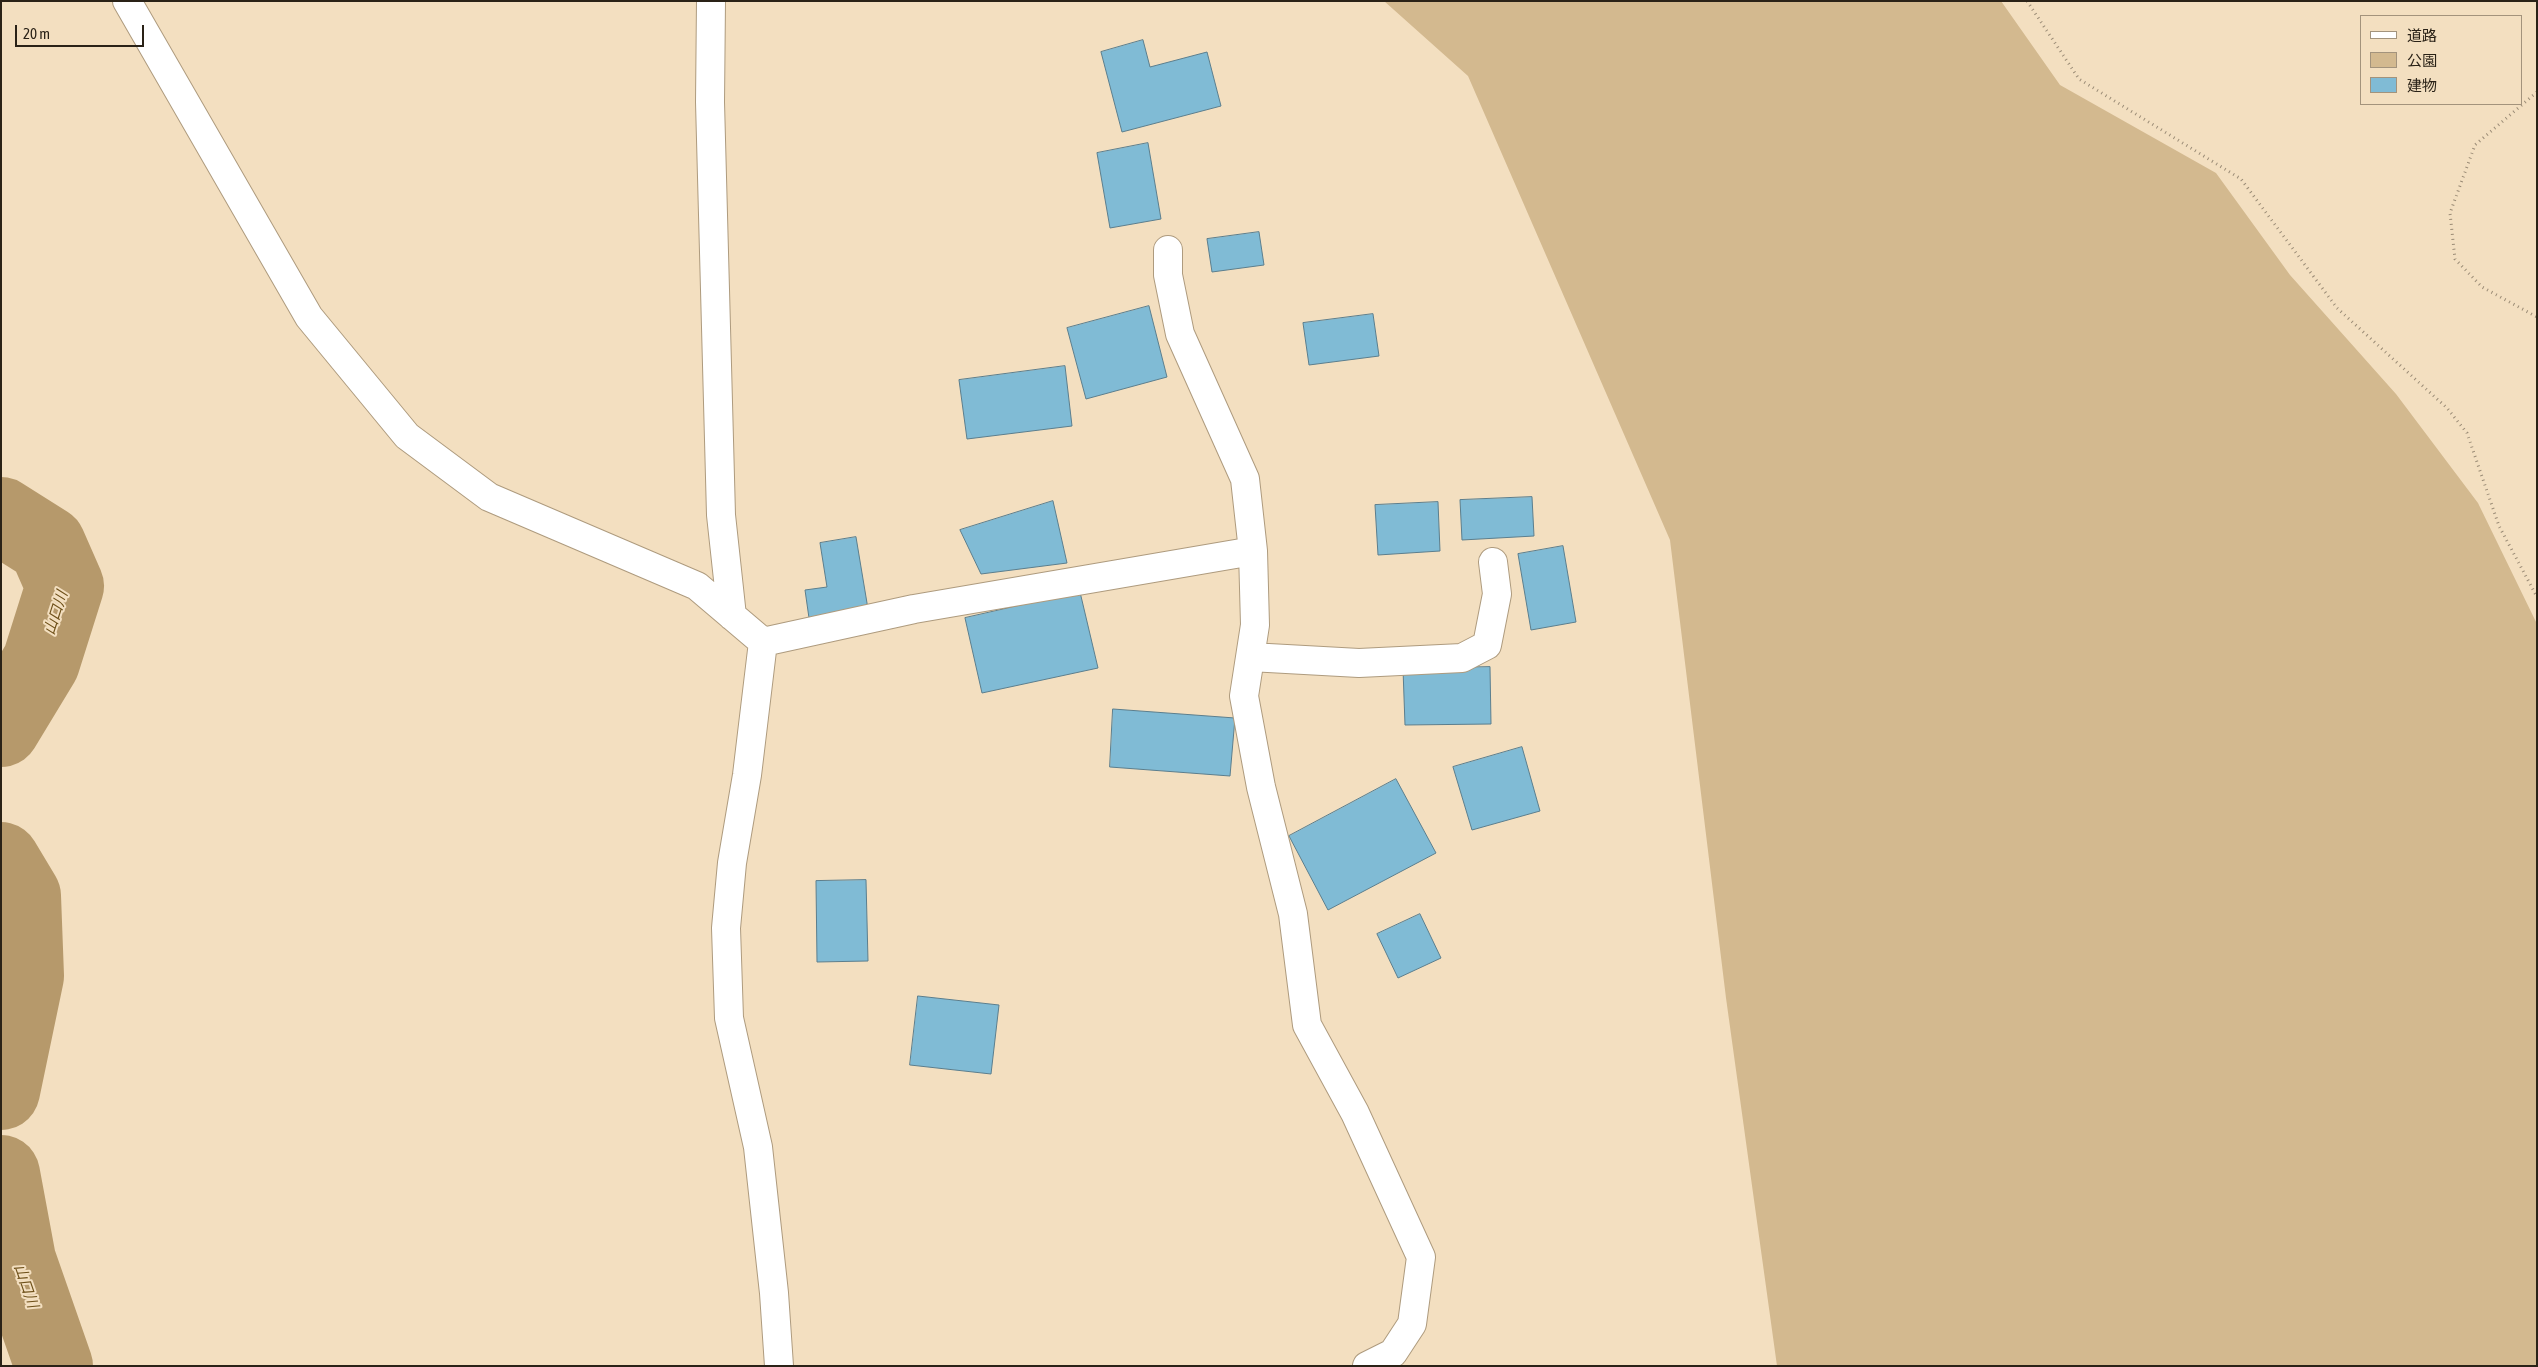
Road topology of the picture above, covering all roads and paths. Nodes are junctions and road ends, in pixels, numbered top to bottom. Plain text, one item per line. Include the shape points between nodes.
1 (127, 1) edge
2 (711, 1) edge
3 (2027, 1) edge
4 (2537, 92) edge
5 (2523, 104) edge
6 (2522, 105) edge
7 (1168, 250) dead end
8 (2537, 317) edge
9 (1253, 551) junction
10 (1493, 562) dead end
11 (2537, 597) edge
12 (732, 616) junction
13 (763, 642) junction
14 (1250, 658) junction
15 (779, 1366) edge
16 (1367, 1366) edge

1 - 12 street via 309,317 407,436 489,497 697,586
2 - 12 street via 710,102 721,515
3 - 11 path via 2079,79 2241,179 2337,308 2447,408 2467,433 2499,526
4 - 5 path
6 - 8 path via 2475,145 2450,213 2455,259 2482,287
7 - 9 street via 1168,275 1180,334 1245,479
9 - 13 street via 914,609
9 - 14 street via 1255,625
10 - 14 street via 1497,594 1487,646 1462,658 1359,663
12 - 13 street
13 - 15 street via 726,928 729,1018 758,1147
14 - 16 street via 1244,696 1261,787 1293,914 1307,1025 1355,1113 1421,1257 1412,1324 1393,1353

